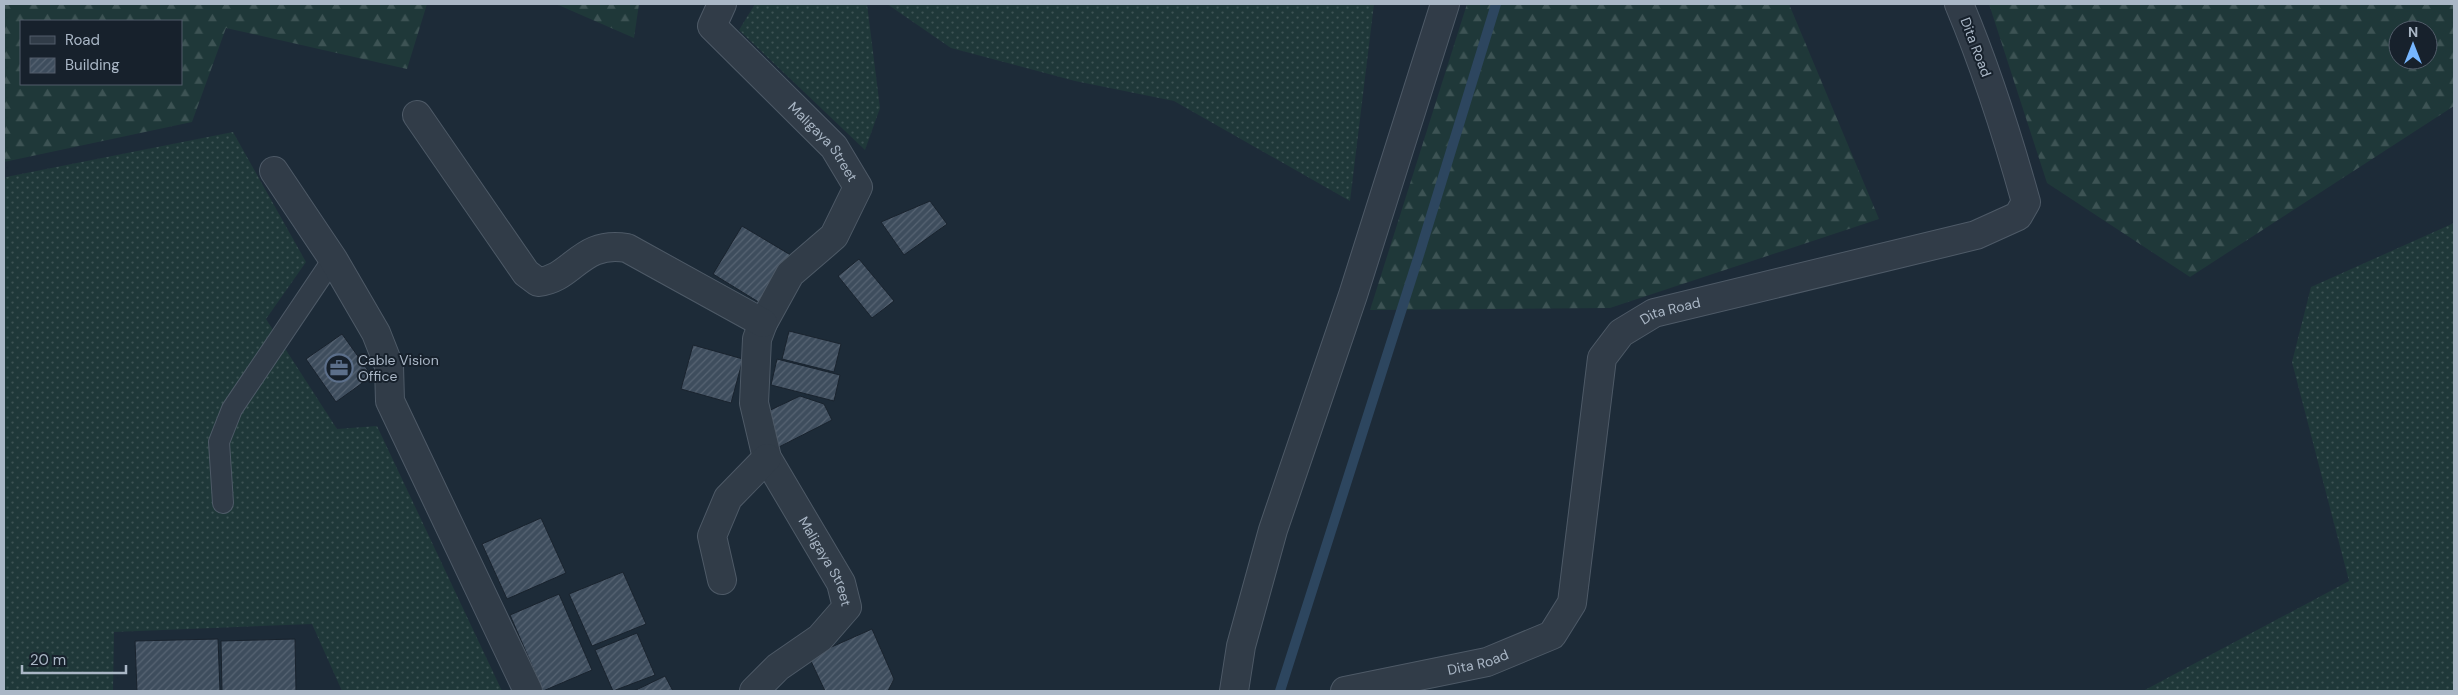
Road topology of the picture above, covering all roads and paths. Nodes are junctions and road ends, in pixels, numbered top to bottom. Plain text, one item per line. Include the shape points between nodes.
1 (722, 4) edge
2 (1445, 4) edge
3 (1959, 4) edge
4 (417, 115) dead end
5 (274, 171) dead end
6 (333, 259) junction
7 (763, 323) junction
8 (767, 458) junction
9 (223, 503) dead end
10 (722, 580) dead end
11 (528, 691) edge
12 (754, 691) edge
13 (1234, 691) edge
14 (1345, 691) edge

1 - 7 street, Maligaya Street via 712,26 834,147 858,187 834,236 790,274
2 - 13 street via 1353,295 1273,530 1241,646
3 - 14 street, Dita Road via 2002,119 2026,202 2018,216 1976,235 1654,313 1621,333 1602,358 1572,603 1552,636 1487,662
4 - 7 street via 526,273 538,282 550,281 601,247 627,248
5 - 6 street
6 - 9 lane via 232,409 219,442
6 - 11 street via 376,333 389,366 390,401
7 - 8 street, Maligaya Street via 757,339 754,403
8 - 10 street via 728,498 712,536
8 - 12 street, Maligaya Street via 842,583 847,607 820,638 778,667

